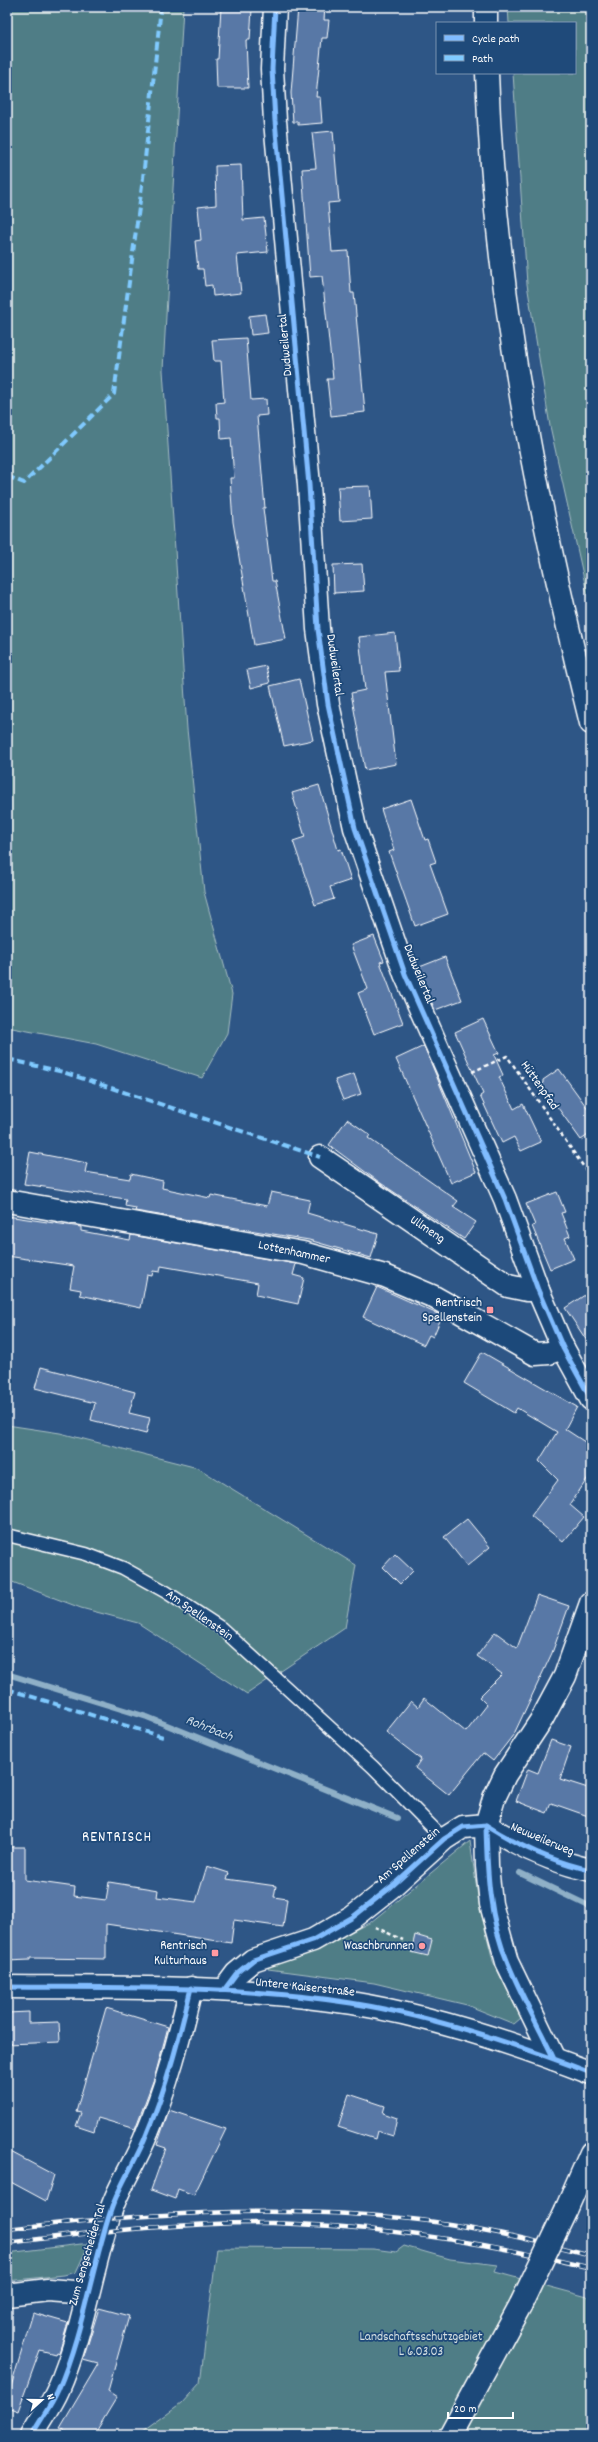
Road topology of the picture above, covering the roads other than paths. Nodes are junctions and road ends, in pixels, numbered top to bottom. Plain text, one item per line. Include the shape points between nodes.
1 (275, 7) edge
2 (486, 7) edge
3 (486, 22) edge
4 (487, 74) edge
5 (591, 724) edge
6 (320, 1157) dead end
7 (7, 1201) edge
8 (538, 1290) junction
9 (563, 1348) junction
10 (591, 1399) edge
11 (7, 1535) edge
12 (591, 1603) edge
13 (486, 1825) junction
14 (444, 1839) junction
15 (591, 1870) edge
16 (7, 1987) edge
17 (191, 1988) junction
18 (224, 1990) junction
19 (554, 2059) junction
20 (591, 2073) edge
21 (591, 2153) edge
22 (87, 2293) junction
23 (7, 2295) edge
24 (32, 2435) edge
25 (450, 2435) edge

1 - 8 street, Dudweilertal via 272,69 275,121 308,469 318,629 328,704 355,828 377,898 405,974 505,1199
2 - 3 street
4 - 5 street via 499,247 520,383 544,523
6 - 8 street, Ullmeng via 508,1286
7 - 9 street, Lottenhammer via 303,1253 385,1276 432,1296 535,1354
8 - 9 street
9 - 10 street
11 - 14 lane, Am Spellenstein via 86,1554 123,1568 221,1628 373,1768
12 - 13 street via 565,1676 542,1719 505,1775 494,1798
13 - 14 street, Am Spellenstein via 463,1827
13 - 15 street, Neuweilerweg via 514,1843 560,1862
13 - 19 street via 491,1904 507,1962
14 - 18 street, Am Spellenstein via 353,1917 313,1940 253,1960 236,1974
16 - 17 street, Untere Kaiserstraße
17 - 18 street, Untere Kaiserstraße
17 - 22 street, Zum Sengscheider Tal via 160,2101 147,2135 112,2208
18 - 19 street, Untere Kaiserstraße via 350,2003 394,2012 478,2034
19 - 20 street, Untere Kaiserstraße
21 - 25 street, bridge via 521,2304
22 - 23 street via 48,2290
22 - 24 street, Zum Sengscheider Tal via 66,2370 57,2392

